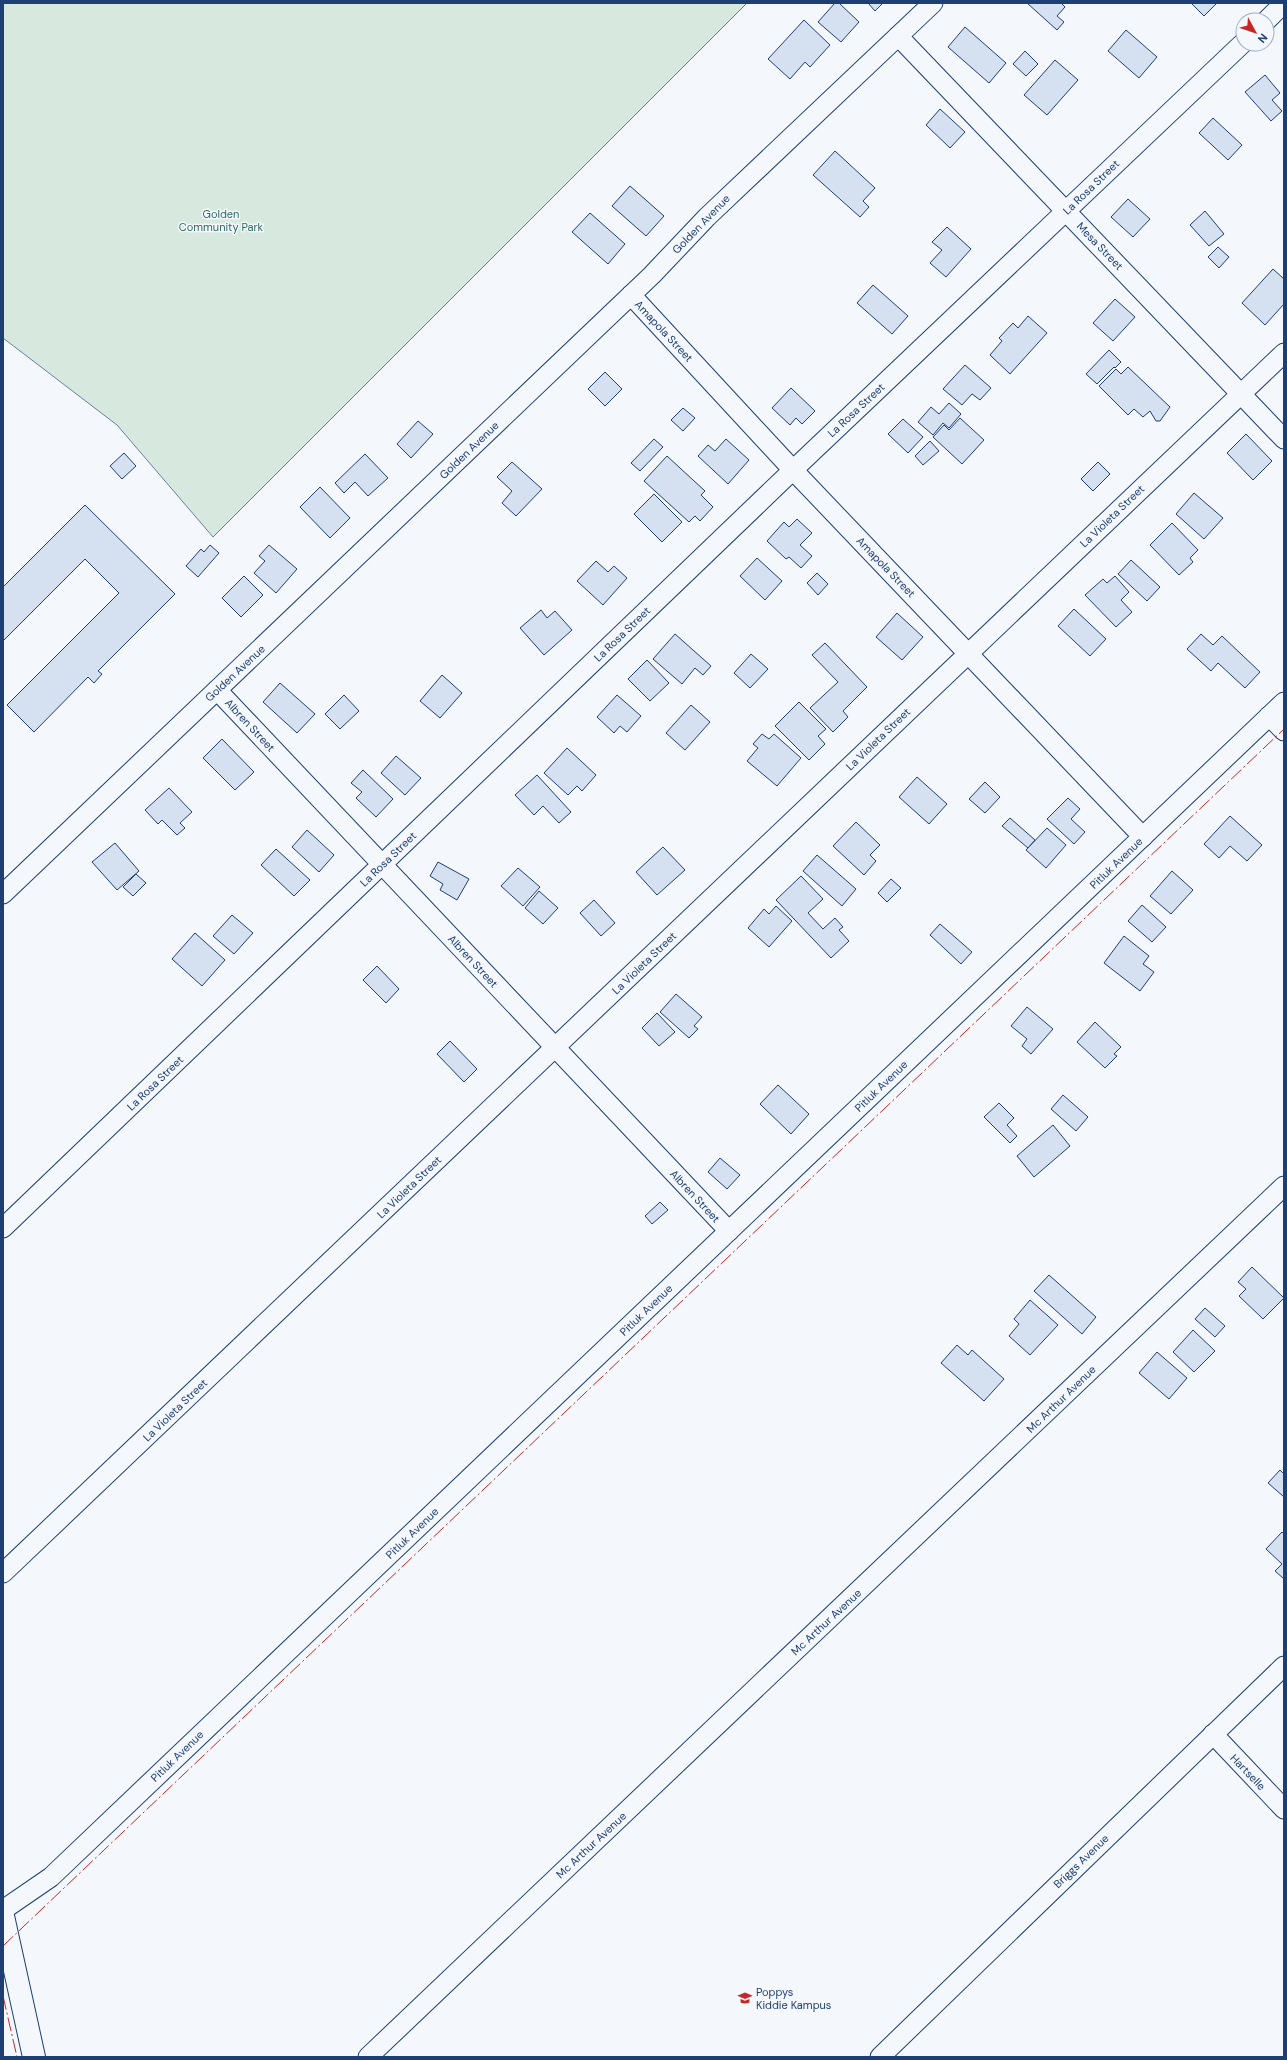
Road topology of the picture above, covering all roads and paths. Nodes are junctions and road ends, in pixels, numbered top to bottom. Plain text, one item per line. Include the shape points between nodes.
1 (933, 3) edge
2 (1284, 4) edge
3 (1275, 12) edge
4 (898, 36) junction
5 (1235, 50) edge
6 (1066, 211) junction
7 (631, 295) junction
8 (1284, 352) edge
9 (1241, 393) junction
10 (1284, 438) edge
11 (793, 470) junction
12 (968, 652) junction
13 (217, 690) junction
14 (1284, 702) edge
15 (1270, 716) junction
16 (1284, 731) edge
17 (1143, 837) junction
18 (382, 865) junction
19 (3, 894) edge
20 (555, 1048) junction
21 (1284, 1186) edge
22 (3, 1228) edge
23 (728, 1231) junction
24 (3, 1573) edge
25 (1284, 1666) edge
26 (1212, 1734) junction
27 (1284, 1809) edge
28 (3, 1910) edge
29 (3, 1916) edge
30 (34, 2057) edge
31 (368, 2057) edge
32 (880, 2057) edge

1 - 4 street, Golden Avenue
2 - 3 street
4 - 6 street, Mesa Street
4 - 7 street, Golden Avenue via 707,217
5 - 6 street, La Rosa Street
6 - 9 street, Mesa Street
6 - 11 street, La Rosa Street
7 - 11 street, Amapola Street
7 - 13 street, Golden Avenue
8 - 9 street, La Violeta Street
9 - 10 street, Mesa Street
9 - 12 street, La Violeta Street
11 - 12 street, Amapola Street
11 - 18 street, La Rosa Street
12 - 17 street, Amapola Street
12 - 20 street, La Violeta Street
13 - 18 street, Albren Street
13 - 19 street, Golden Avenue
14 - 15 street, Pitluk Avenue
15 - 16 street
15 - 17 street, Pitluk Avenue
17 - 23 street, Pitluk Avenue
18 - 20 street, Albren Street
18 - 22 street, La Rosa Street
20 - 23 street, Albren Street
20 - 24 street, La Violeta Street
21 - 31 street, Mc Arthur Avenue
23 - 28 street, Pitluk Avenue via 51,1877
25 - 26 street, Briggs Avenue
26 - 27 street, Hartselle
26 - 32 street, Briggs Avenue
29 - 30 main road

